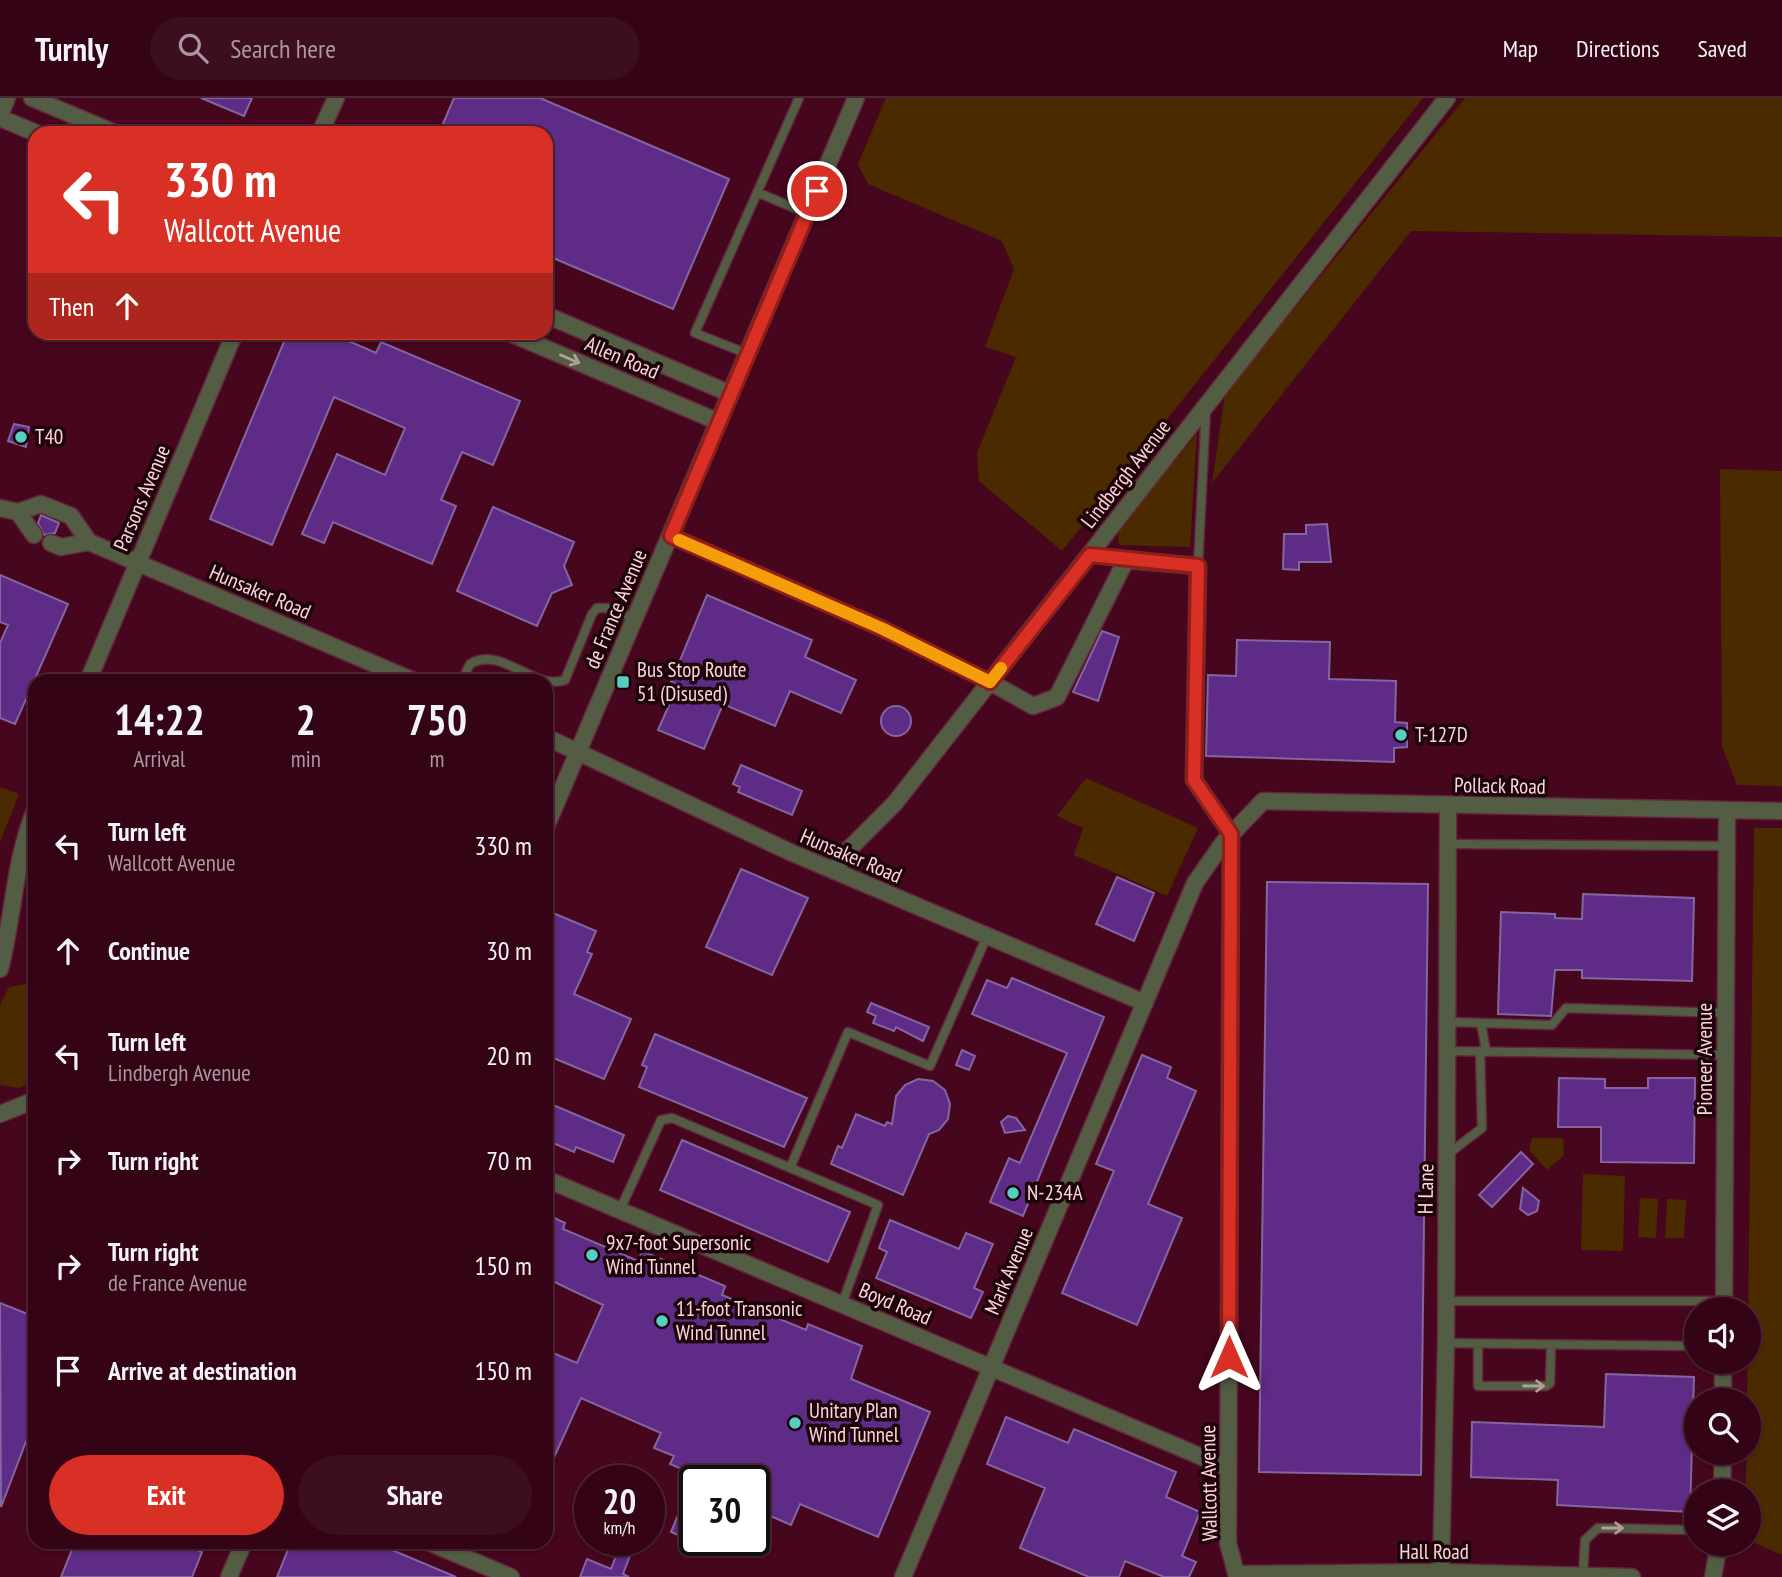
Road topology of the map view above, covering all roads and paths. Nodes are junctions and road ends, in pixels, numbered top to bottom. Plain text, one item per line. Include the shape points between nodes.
1 (8, 98) edge
2 (32, 98) edge
3 (336, 98) edge
4 (799, 98) edge
5 (856, 98) edge
6 (1447, 98) edge
7 (0, 116) edge
8 (98, 126) edge
9 (323, 126) edge
10 (28, 129) edge
11 (757, 192) junction
12 (808, 214) junction
13 (553, 319) edge
14 (232, 340) edge
15 (527, 340) edge
16 (748, 354) junction
17 (731, 394) junction
18 (1206, 406) junction
19 (719, 422) junction
20 (0, 508) edge
21 (18, 512) junction
22 (34, 535) dead end
23 (671, 536) junction
24 (89, 542) junction
25 (51, 543) dead end
26 (1090, 555) junction
27 (1126, 560) junction
28 (137, 562) junction
29 (1198, 566) junction
30 (636, 618) junction
31 (91, 674) edge
32 (398, 674) edge
33 (465, 674) edge
34 (530, 674) edge
35 (553, 682) edge
36 (990, 682) junction
37 (553, 740) edge
38 (579, 751) junction
39 (1448, 807) junction
40 (1727, 810) junction
41 (553, 811) edge
42 (1782, 811) edge
43 (28, 827) edge
44 (1231, 834) junction
45 (1448, 844) junction
46 (1727, 846) junction
47 (834, 871) junction
48 (987, 936) junction
49 (1, 962) edge
50 (1145, 1003) junction
51 (1726, 1013) junction
52 (1447, 1022) junction
53 (1481, 1023) junction
54 (1447, 1051) junction
55 (1483, 1051) junction
56 (1726, 1055) junction
57 (28, 1103) edge
58 (0, 1114) edge
59 (1447, 1154) junction
60 (790, 1168) junction
61 (553, 1182) edge
62 (620, 1210) junction
63 (1724, 1297) edge
64 (1446, 1301) junction
65 (842, 1304) junction
66 (1684, 1304) edge
67 (1446, 1343) junction
68 (1478, 1344) junction
69 (1551, 1345) junction
70 (1684, 1346) edge
71 (992, 1367) junction
72 (1228, 1468) junction
73 (1684, 1530) edge
74 (241, 1549) edge
75 (445, 1549) edge
76 (1717, 1556) edge
77 (1441, 1572) junction
78 (1583, 1575) junction
79 (1237, 1576) edge
80 (229, 1577) edge
81 (511, 1577) edge
82 (903, 1577) edge
83 (1632, 1577) edge
84 (1713, 1577) edge

1 - 7 street
2 - 8 street
3 - 9 street
4 - 11 lane
5 - 12 street, de France Avenue
6 - 18 street, Lindbergh Avenue
7 - 10 street
11 - 12 lane
11 - 16 lane via 695,334
12 - 16 street, de France Avenue
13 - 17 street, Allen Road
14 - 28 street, Parsons Avenue
15 -> 19 street, Allen Road
16 - 17 street, de France Avenue
17 - 19 street, de France Avenue
18 - 26 street, Lindbergh Avenue
18 - 29 lane
19 - 23 street, de France Avenue
20 - 21 street, Hunsaker Road
21 - 22 street
21 - 24 street, Hunsaker Road via 41,504 71,516
23 - 30 street, de France Avenue
23 - 36 lane via 881,628
24 - 25 street, Hunsaker Road via 61,547
24 - 28 street, Hunsaker Road
26 - 27 lane
26 - 36 street, Lindbergh Avenue
27 - 29 street
27 - 36 street via 1057,697 1033,706
28 - 31 street, Parsons Avenue
28 - 32 street, Hunsaker Road
29 - 44 street via 1194,780
30 - 35 lane via 597,608 565,680
30 - 38 street, de France Avenue
33 - 34 lane via 470,664 482,659
36 - 47 street, Lindbergh Avenue via 895,803 846,852
37 - 38 street, Hunsaker Road
38 - 41 street, de France Avenue
38 - 47 street, Hunsaker Road
39 - 40 street, Pollack Road
39 - 44 street, Pollack Road via 1263,802
39 - 45 street, H Lane
40 - 42 street, Pollack Road
40 - 46 street, Pioneer Avenue
43 - 49 street
44 - 50 street, Mark Avenue via 1195,883
44 - 72 street, Wallcott Avenue
45 - 46 lane
45 - 52 street, H Lane
46 - 51 street, Pioneer Avenue
47 - 48 street, Hunsaker Road
48 - 50 street, Hunsaker Road
48 - 60 lane via 930,1066 848,1032
50 - 71 street, Mark Avenue
51 - 53 lane via 1566,1008 1552,1026
51 - 56 street, Pioneer Avenue
52 - 53 lane
52 - 54 street, H Lane
53 - 55 lane
54 - 55 lane
54 - 59 street, H Lane
55 - 56 lane
55 - 59 lane via 1482,1128
56 - 63 street, Pioneer Avenue
57 - 58 street
59 - 64 street, H Lane
60 - 62 lane via 672,1118 661,1120
60 - 65 lane via 878,1205
61 - 62 street, Boyd Road
62 - 65 street, Boyd Road
64 - 66 lane
64 - 67 street, H Lane
65 - 71 street, Boyd Road
67 - 68 lane
67 - 77 street, H Lane
68 - 69 lane
68 -> 69 lane via 1478,1386 1548,1385
69 - 70 lane
71 - 72 street, Boyd Road
71 - 82 street, Mark Avenue
72 - 79 street, Wallcott Avenue via 1228,1543
78 -> 73 lane via 1585,1540 1598,1528
74 - 80 street
75 - 81 street
76 - 84 street
77 - 78 street, Hall Road
77 - 79 street, Hall Road
78 - 83 street, Hall Road

